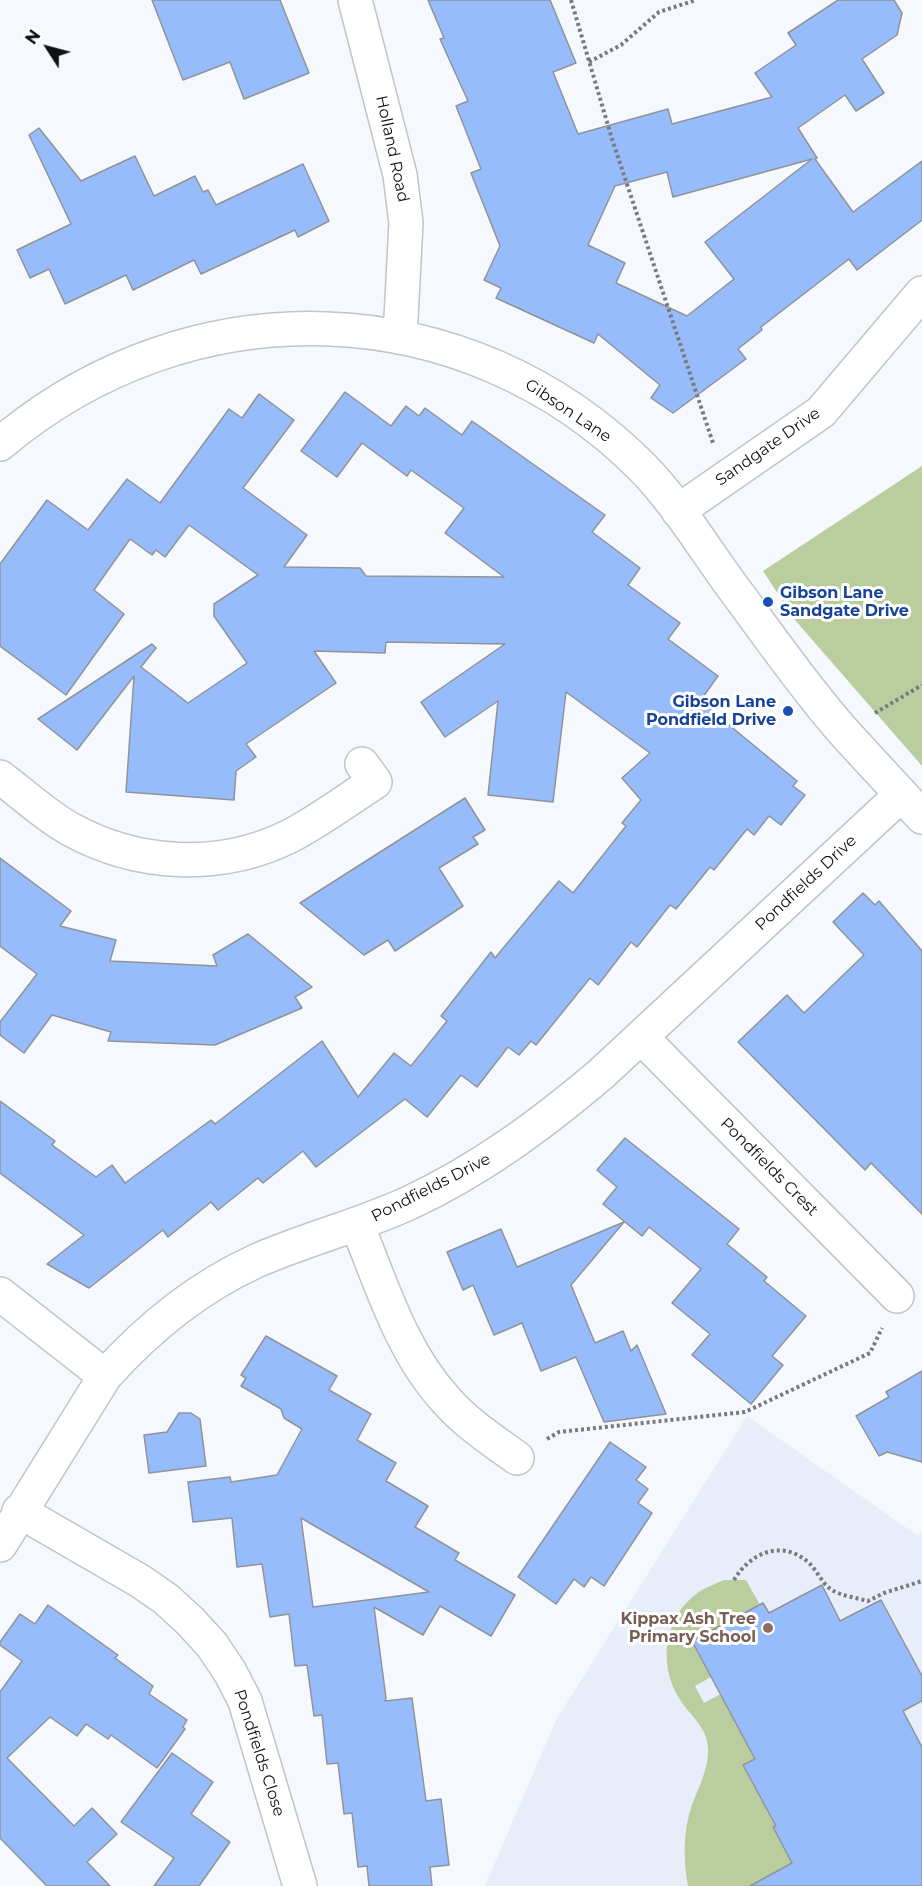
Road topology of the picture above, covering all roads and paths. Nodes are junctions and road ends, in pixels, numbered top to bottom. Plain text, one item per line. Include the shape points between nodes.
1 (356, 0) edge
2 (571, 0) edge
3 (696, 0) edge
4 (589, 62) junction
5 (922, 293) edge
6 (400, 337) junction
7 (0, 444) edge
8 (725, 478) junction
9 (678, 511) junction
10 (922, 685) edge
11 (843, 731) junction
12 (362, 764) dead end
13 (0, 777) edge
14 (912, 806) edge
15 (641, 1037) junction
16 (357, 1225) junction
17 (0, 1294) edge
18 (897, 1296) joint
19 (105, 1376) junction
20 (517, 1458) joint
21 (20, 1512) junction
22 (0, 1545) edge
23 (734, 1580) dead end
24 (922, 1581) edge
25 (300, 1886) edge

1 - 6 street, Holland Road via 400,175 406,223
2 - 4 path
3 - 4 path via 659,12 621,45
4 - 8 path
5 - 8 street, Sandgate Drive via 821,412
6 - 7 street, Gibson Lane via 300,329 239,333 199,341 160,352 85,385 42,411
6 - 9 street, Gibson Lane via 478,360 551,395 616,443
8 - 9 street, Sandgate Drive
9 - 11 street, Gibson Lane
10 - 11 path
11 - 14 street, Gibson Lane
12 - 13 street via 375,782 290,836 235,855 178,860 121,851 93,841 68,828
14 - 15 street, Pondfields Drive
15 - 16 street, Pondfields Drive via 557,1112 510,1145 461,1176
15 - 18 street, Pondfields Crest
16 - 19 street, Pondfields Drive via 286,1249 228,1276 174,1310
16 - 20 street via 404,1339 421,1368 464,1418
17 - 19 street
18 - 20 path via 870,1353 745,1412 560,1432
19 - 21 street, Pondfields Drive
21 - 22 street, Pondfields Drive
21 - 25 street, Pondfields Close via 140,1581 190,1621 212,1645 245,1701
23 - 24 path via 753,1557 781,1551 808,1562 831,1590 868,1601

